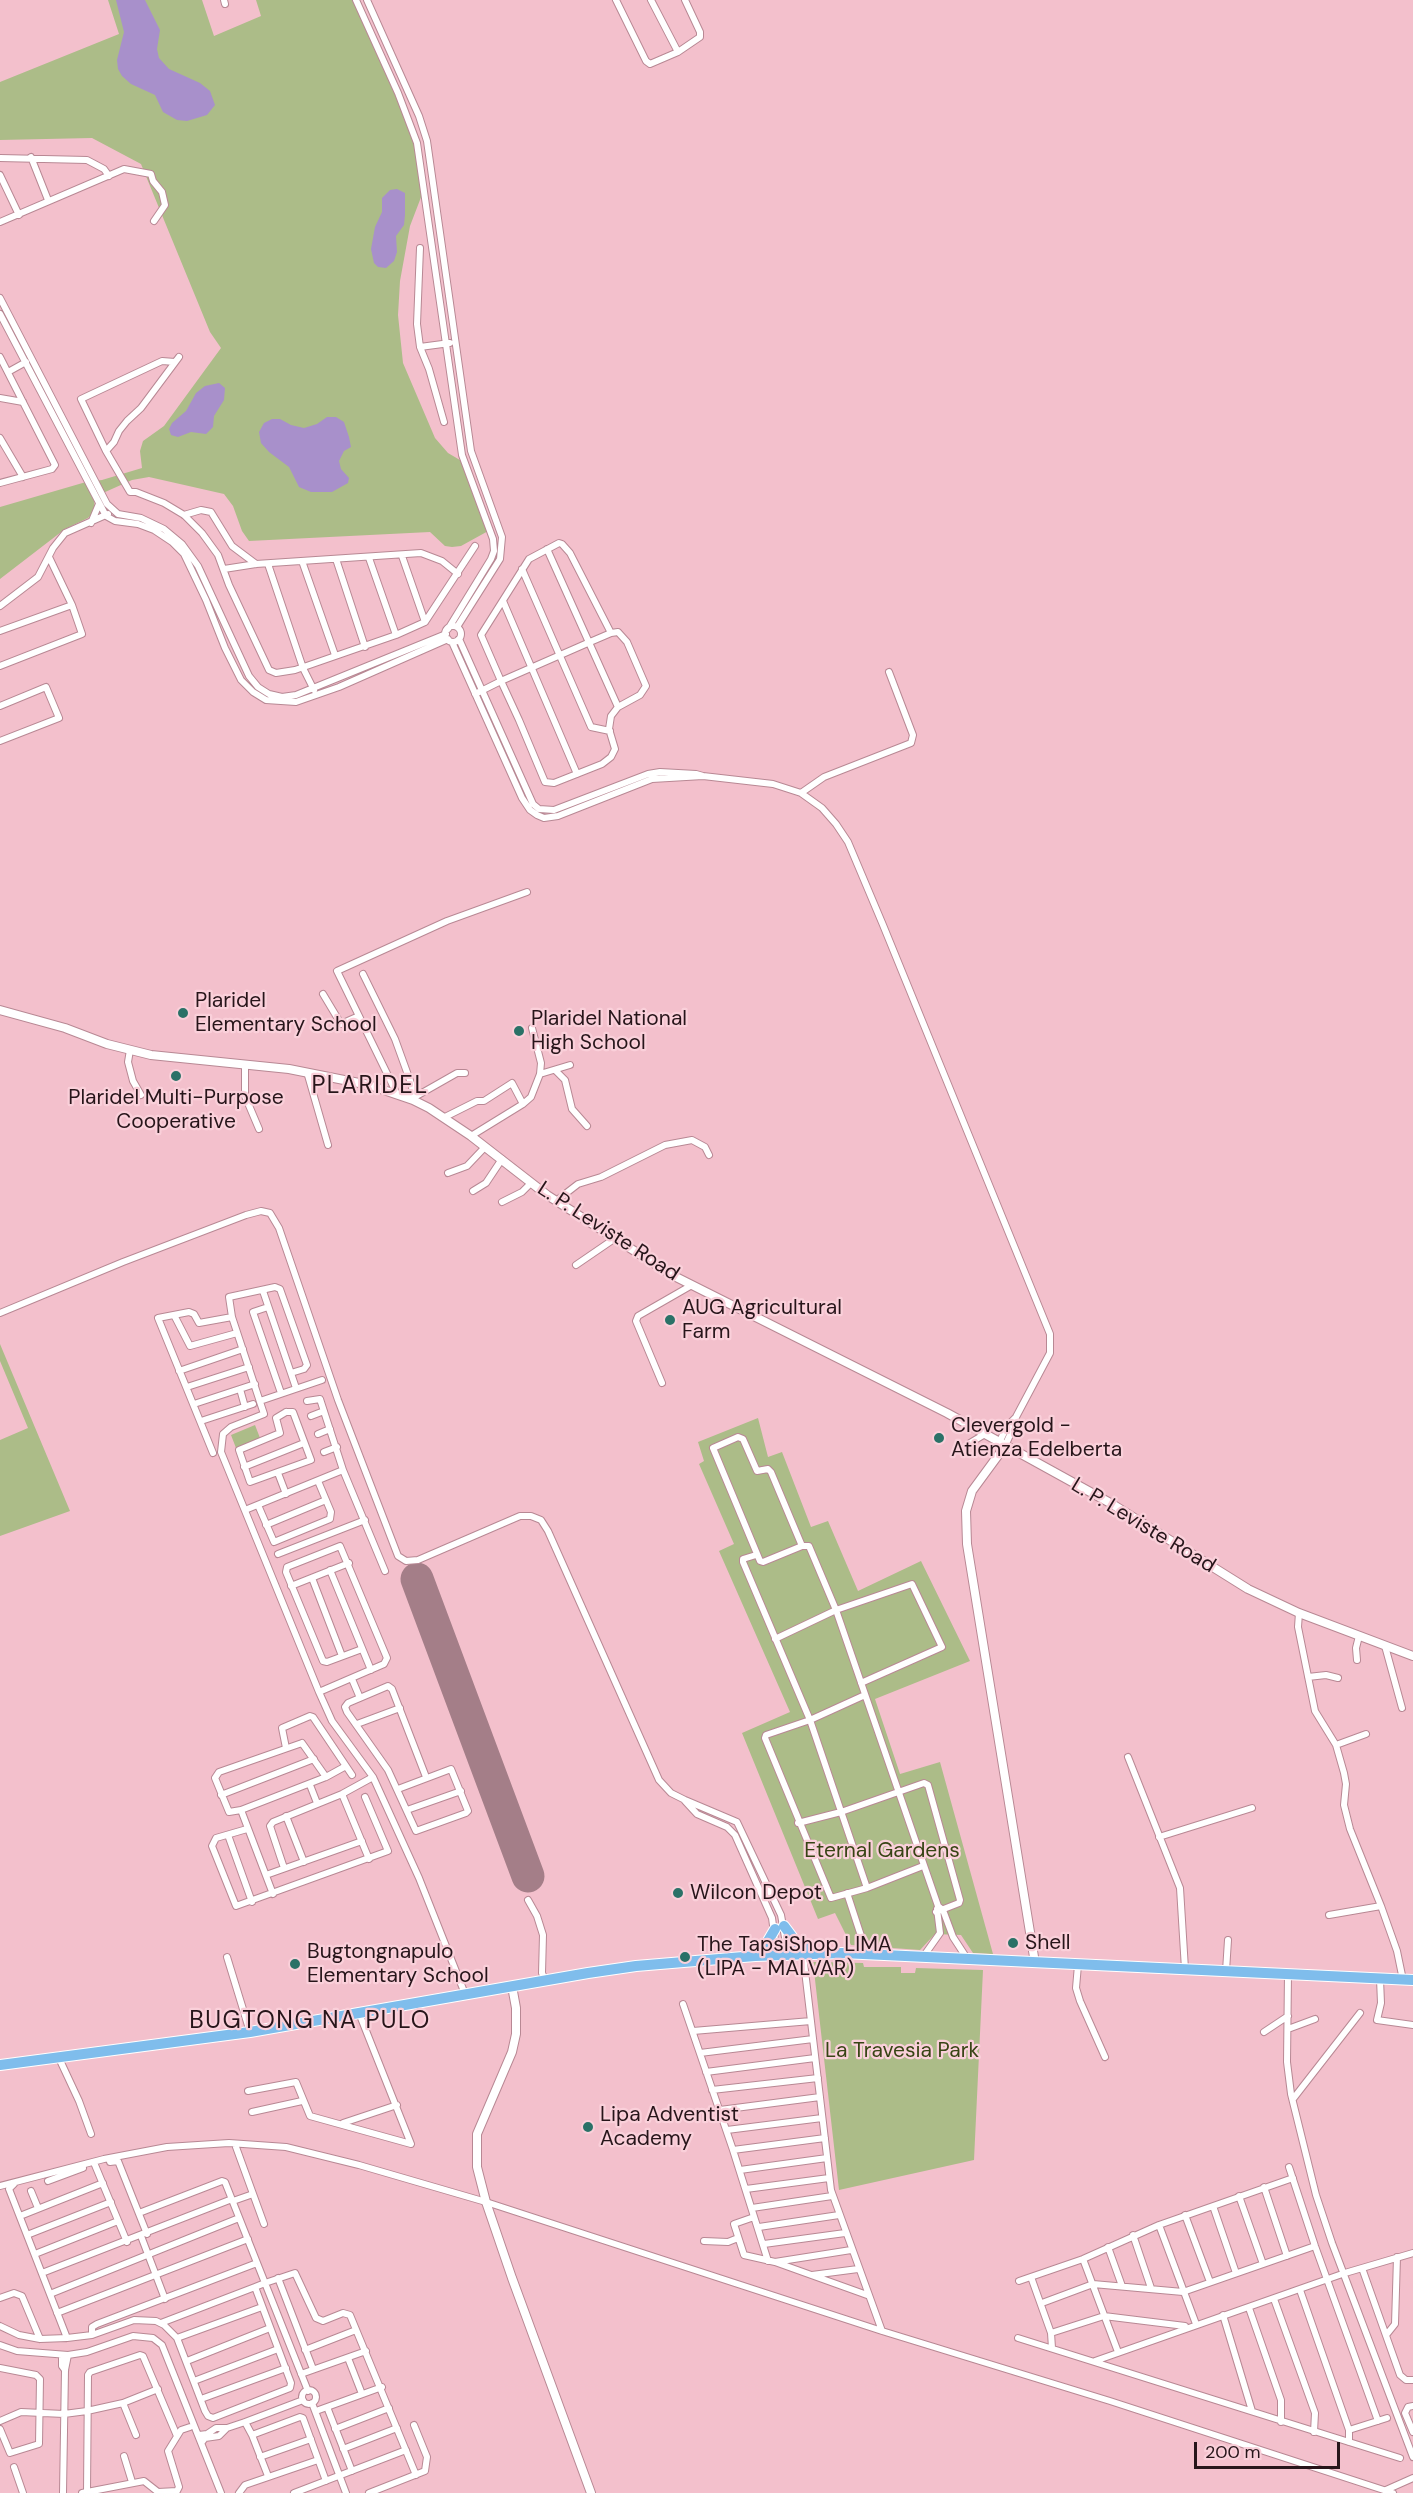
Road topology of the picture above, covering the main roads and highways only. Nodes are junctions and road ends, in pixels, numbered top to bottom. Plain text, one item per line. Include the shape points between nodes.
1 (0, 1010) edge
2 (1001, 1447) junction
3 (1413, 1656) edge
4 (817, 1953) junction
5 (755, 1956) junction
6 (1035, 1963) junction
7 (1408, 1980) edge
8 (512, 1986) junction
9 (0, 2065) edge
10 (591, 2493) edge

1 - 2 main road, L. P. Leviste Road via 151,1055 307,1072 413,1099 614,1239 692,1285 947,1413
2 - 3 main road, L. P. Leviste Road via 1112,1504 1248,1589 1299,1613
2 - 6 main road via 972,1491 966,1511 967,1544
4 - 5 highway
4 - 5 highway via 779,1927
4 - 6 highway
5 - 8 highway via 636,1966
6 - 7 highway
8 - 9 highway via 250,2032
8 - 10 main road via 516,2034 477,2134 477,2167 486,2202

